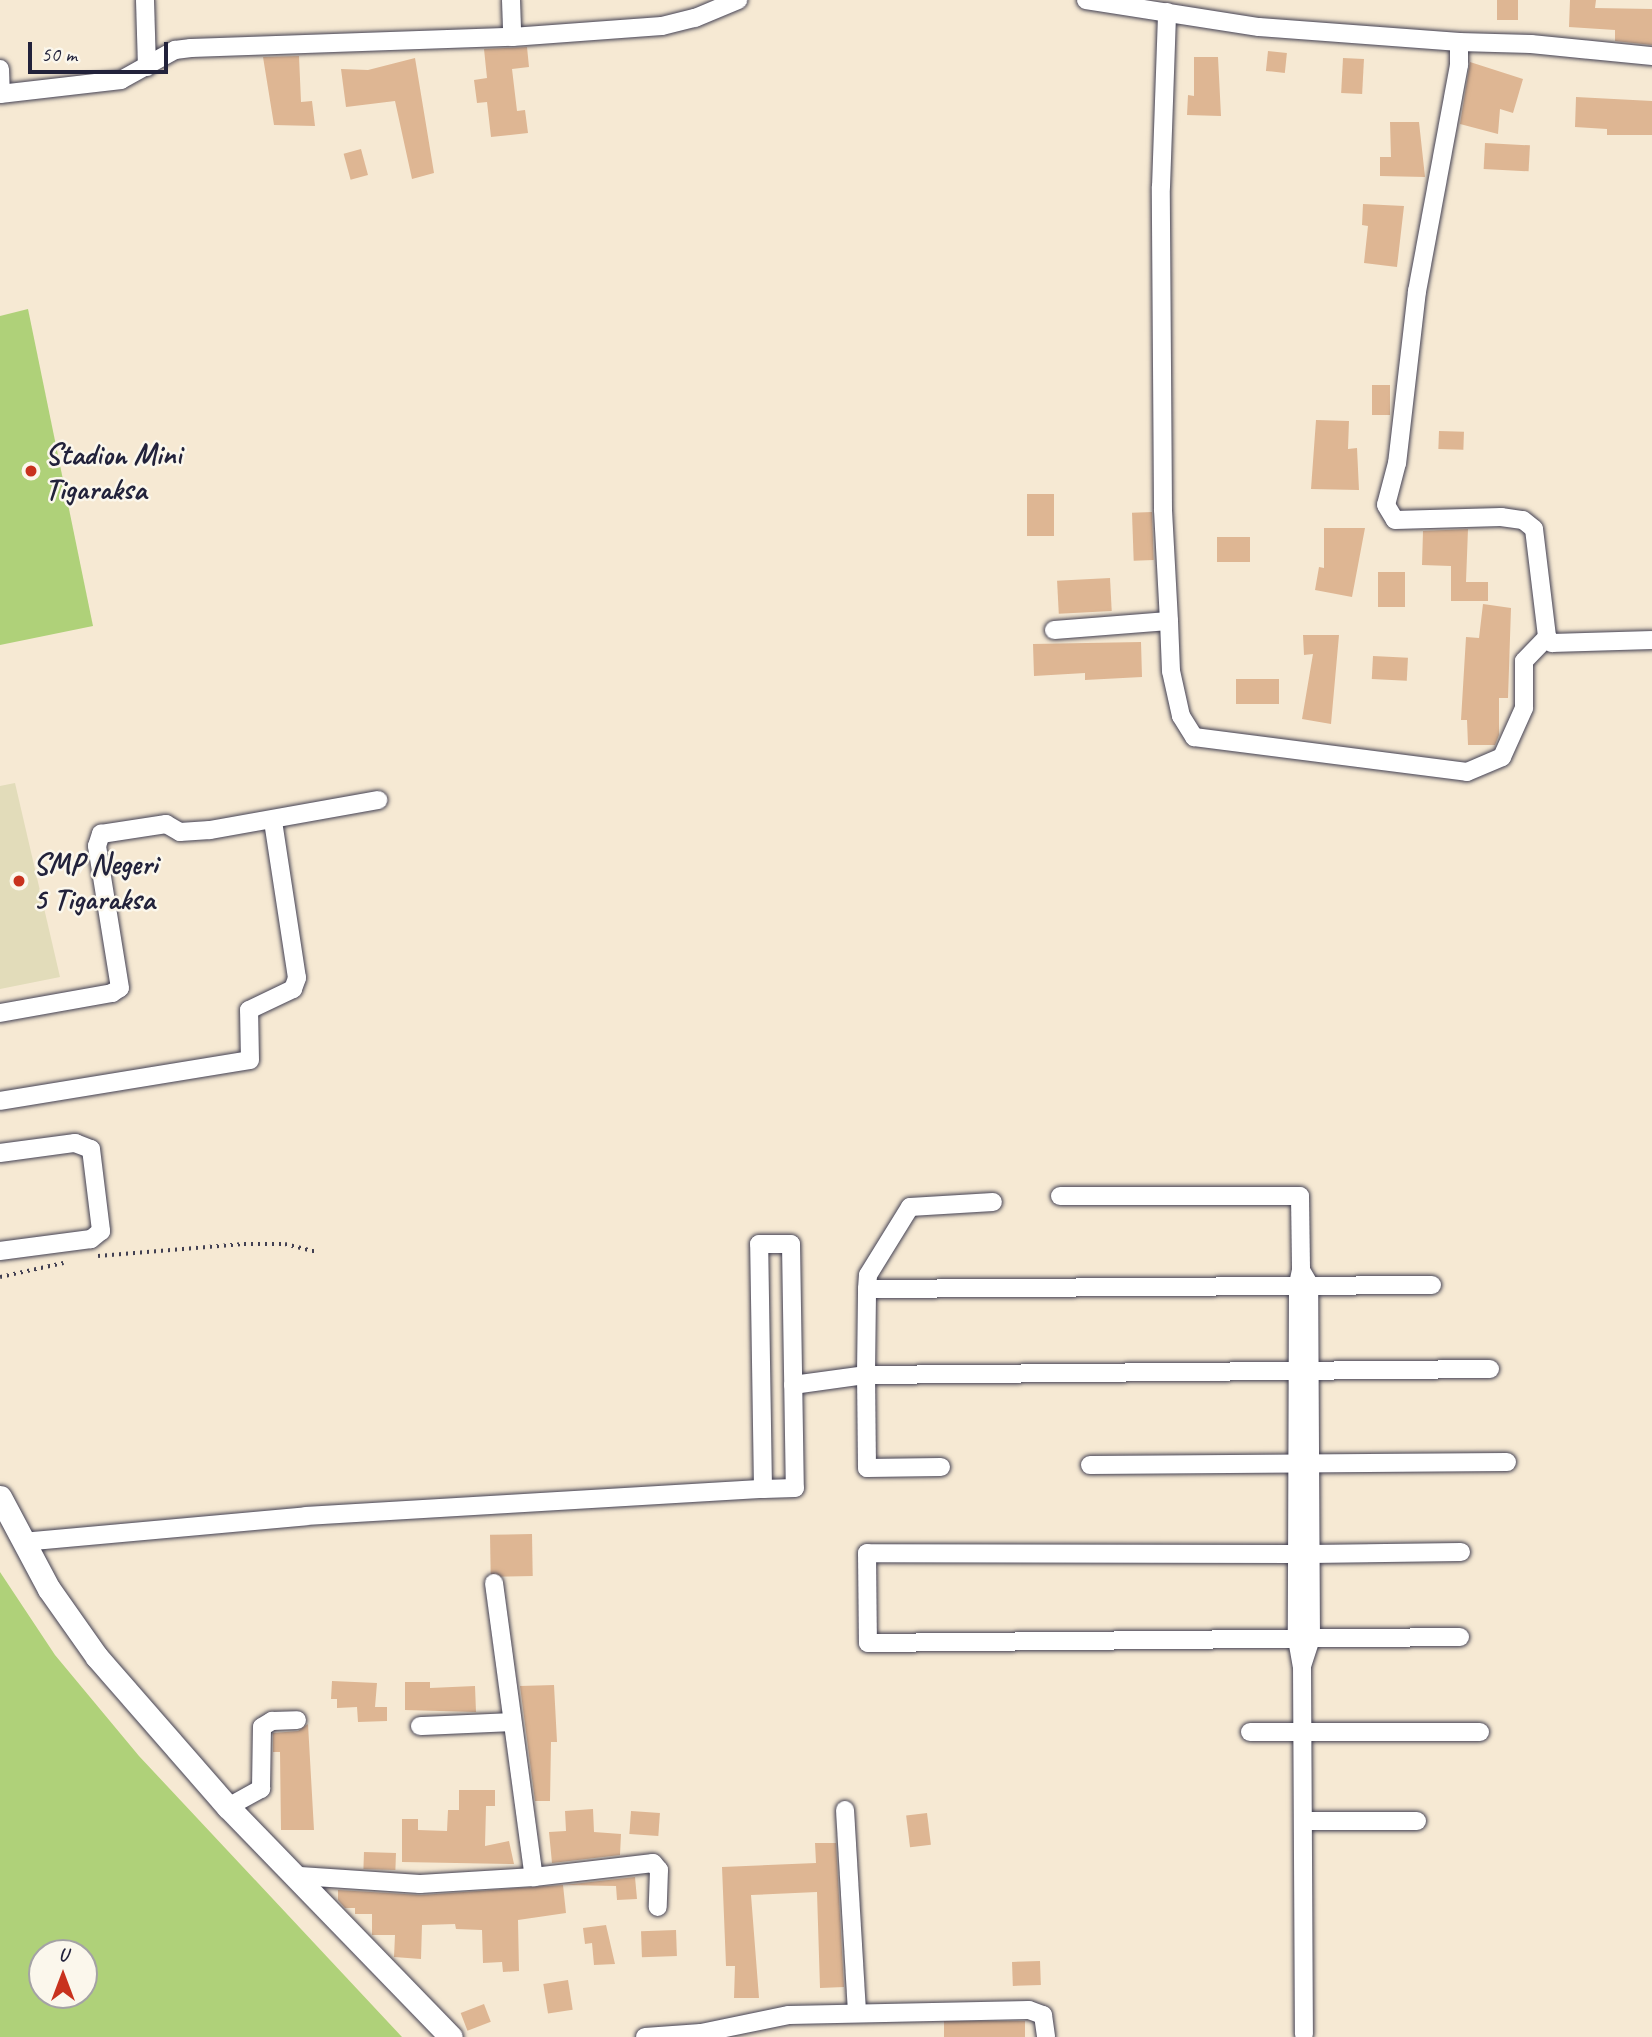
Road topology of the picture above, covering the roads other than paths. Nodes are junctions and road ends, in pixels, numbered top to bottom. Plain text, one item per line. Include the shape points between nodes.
1 (145, 0) edge
2 (511, 0) edge
3 (738, 0) edge
4 (1086, 0) edge
5 (1167, 12) junction
6 (512, 37) junction
7 (1459, 42) junction
8 (1652, 56) edge
9 (147, 67) junction
10 (0, 69) edge
11 (1, 94) edge
12 (1168, 621) junction
13 (1054, 630) dead end
14 (1547, 637) junction
15 (1652, 640) edge
16 (378, 800) dead end
17 (273, 822) junction
18 (0, 1013) edge
19 (0, 1101) edge
20 (0, 1153) edge
21 (1060, 1196) dead end
22 (993, 1202) dead end
23 (0, 1251) edge
24 (1303, 1280) junction
25 (1432, 1285) dead end
26 (867, 1289) junction
27 (1490, 1369) dead end
28 (1303, 1371) junction
29 (866, 1376) junction
30 (793, 1385) junction
31 (1507, 1462) dead end
32 (1303, 1463) junction
33 (1090, 1465) dead end
34 (941, 1467) dead end
35 (763, 1489) junction
36 (0, 1497) edge
37 (23, 1542) junction
38 (1461, 1552) dead end
39 (1303, 1554) junction
40 (494, 1583) dead end
41 (1460, 1637) dead end
42 (1304, 1639) junction
43 (297, 1720) dead end
44 (510, 1722) junction
45 (420, 1726) dead end
46 (1250, 1732) dead end
47 (1303, 1732) junction
48 (1480, 1732) dead end
49 (228, 1807) junction
50 (845, 1810) dead end
51 (1303, 1821) junction
52 (1417, 1821) dead end
53 (300, 1877) junction
54 (534, 1877) junction
55 (658, 1907) dead end
56 (857, 2013) junction
57 (1304, 2034) dead end
58 (451, 2037) edge
59 (645, 2037) edge
60 (1046, 2037) edge

1 - 9 street
2 - 6 street
3 - 6 street via 662,26
4 - 5 street
5 - 7 street via 1259,27
5 - 12 street via 1161,187
6 - 9 street via 191,48 175,50
7 - 8 street
7 - 14 street via 1459,65 1417,291 1397,463 1386,505 1395,520 1501,517 1523,520 1534,528
9 - 11 street via 121,80
10 - 11 street
12 - 13 street
12 - 14 street via 1181,716 1194,737 1467,772 1502,757 1524,708 1524,661
14 - 15 street via 1563,643
16 - 17 street
17 - 18 street via 188,832 162,824 101,834 97,846 122,977 120,988
17 - 19 street via 297,978 293,989 249,1010 250,1060
20 - 23 street via 75,1143 91,1149 101,1231 91,1239
21 - 24 street via 1300,1196
22 - 26 street via 911,1207 868,1275
24 - 25 street
24 - 26 street
24 - 28 street
26 - 29 street
27 - 28 street
28 - 29 street
28 - 32 street
29 - 30 street
29 - 34 street via 867,1468
30 - 35 street via 794,1488
30 - 35 street via 792,1244 759,1244
31 - 32 street
32 - 33 street
32 - 39 street
35 - 37 street via 306,1516
36 - 37 street
37 - 49 street via 97,1657
38 - 39 street
39 - 42 street
39 - 42 street via 867,1553 868,1643
40 - 44 street
41 - 42 street
42 - 47 street
43 - 49 street via 272,1721 262,1727 261,1789
44 - 45 street
44 - 54 street
46 - 47 street
47 - 48 street
47 - 51 street
49 - 53 street
50 - 56 street
51 - 52 street
51 - 57 street
53 - 54 street via 420,1884
53 - 58 street
54 - 55 street via 653,1863 659,1870
56 - 59 street via 789,2015 701,2033
56 - 60 street via 1029,2010 1043,2015

